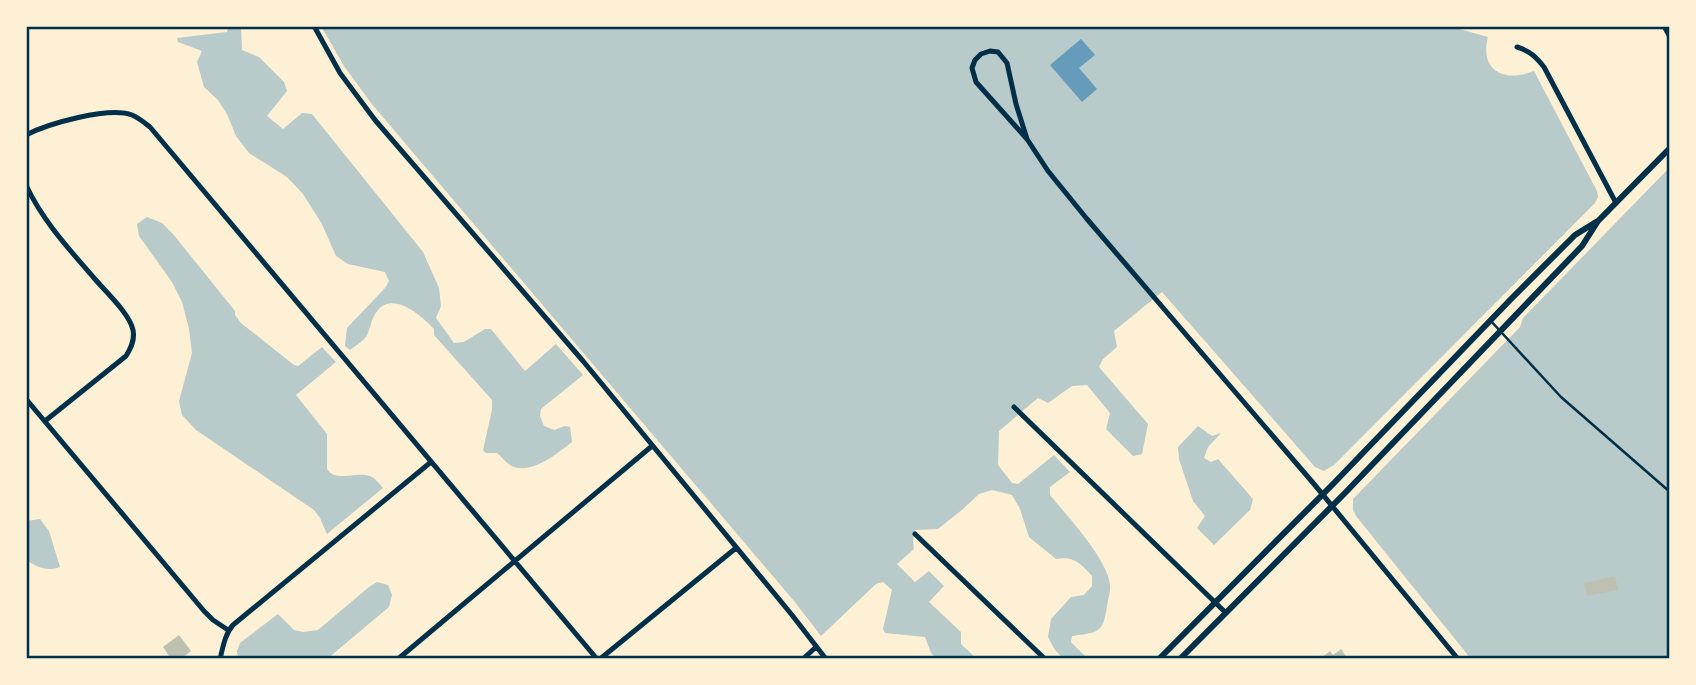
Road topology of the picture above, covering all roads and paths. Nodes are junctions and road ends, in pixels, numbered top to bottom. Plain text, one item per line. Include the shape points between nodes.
1 (314, 26) edge
2 (1664, 26) edge
3 (1670, 37) edge
4 (1517, 47) dead end
5 (26, 135) edge
6 (1027, 139) junction
7 (1670, 148) edge
8 (26, 185) edge
9 (1616, 203) junction
10 (1598, 221) junction
11 (1490, 320) junction
12 (1500, 331) junction
13 (26, 399) edge
14 (1014, 407) dead end
15 (45, 421) junction
16 (652, 446) junction
17 (431, 462) junction
18 (1670, 492) edge
19 (1323, 494) junction
20 (1333, 506) junction
21 (915, 534) dead end
22 (736, 548) junction
23 (515, 562) junction
24 (1215, 603) junction
25 (1226, 613) junction
26 (228, 630) junction
27 (816, 647) junction
28 (220, 659) edge
29 (398, 659) edge
30 (598, 659) edge
31 (803, 659) edge
32 (826, 659) edge
33 (1045, 659) edge
34 (1159, 659) edge
35 (1180, 659) edge
36 (1458, 659) edge

1 - 16 street via 340,73 375,120
2 - 3 street
4 - 9 street via 1527,50 1544,67
5 - 17 street via 102,113 132,115 150,128
6 - 6 street via 1004,57 998,52 981,54 972,68 976,82
6 - 19 street via 1087,219
7 - 9 street
8 - 15 street via 41,213 125,313 133,330 126,356
9 - 10 street
10 - 11 street via 1575,235
10 - 12 street via 1582,246
11 - 12 lane
11 - 19 street
12 - 18 lane via 1562,397
12 - 20 street
13 - 15 street
14 - 24 street
15 - 26 street via 204,611
16 - 22 street
16 - 23 street
17 - 23 street
17 - 26 street
19 - 20 street
19 - 24 street
20 - 25 street
20 - 36 street
21 - 33 street
22 - 27 street
22 - 30 street
23 - 29 street
23 - 30 street
24 - 25 street
24 - 34 street
25 - 35 street
26 - 28 street
27 - 31 street
27 - 32 street

